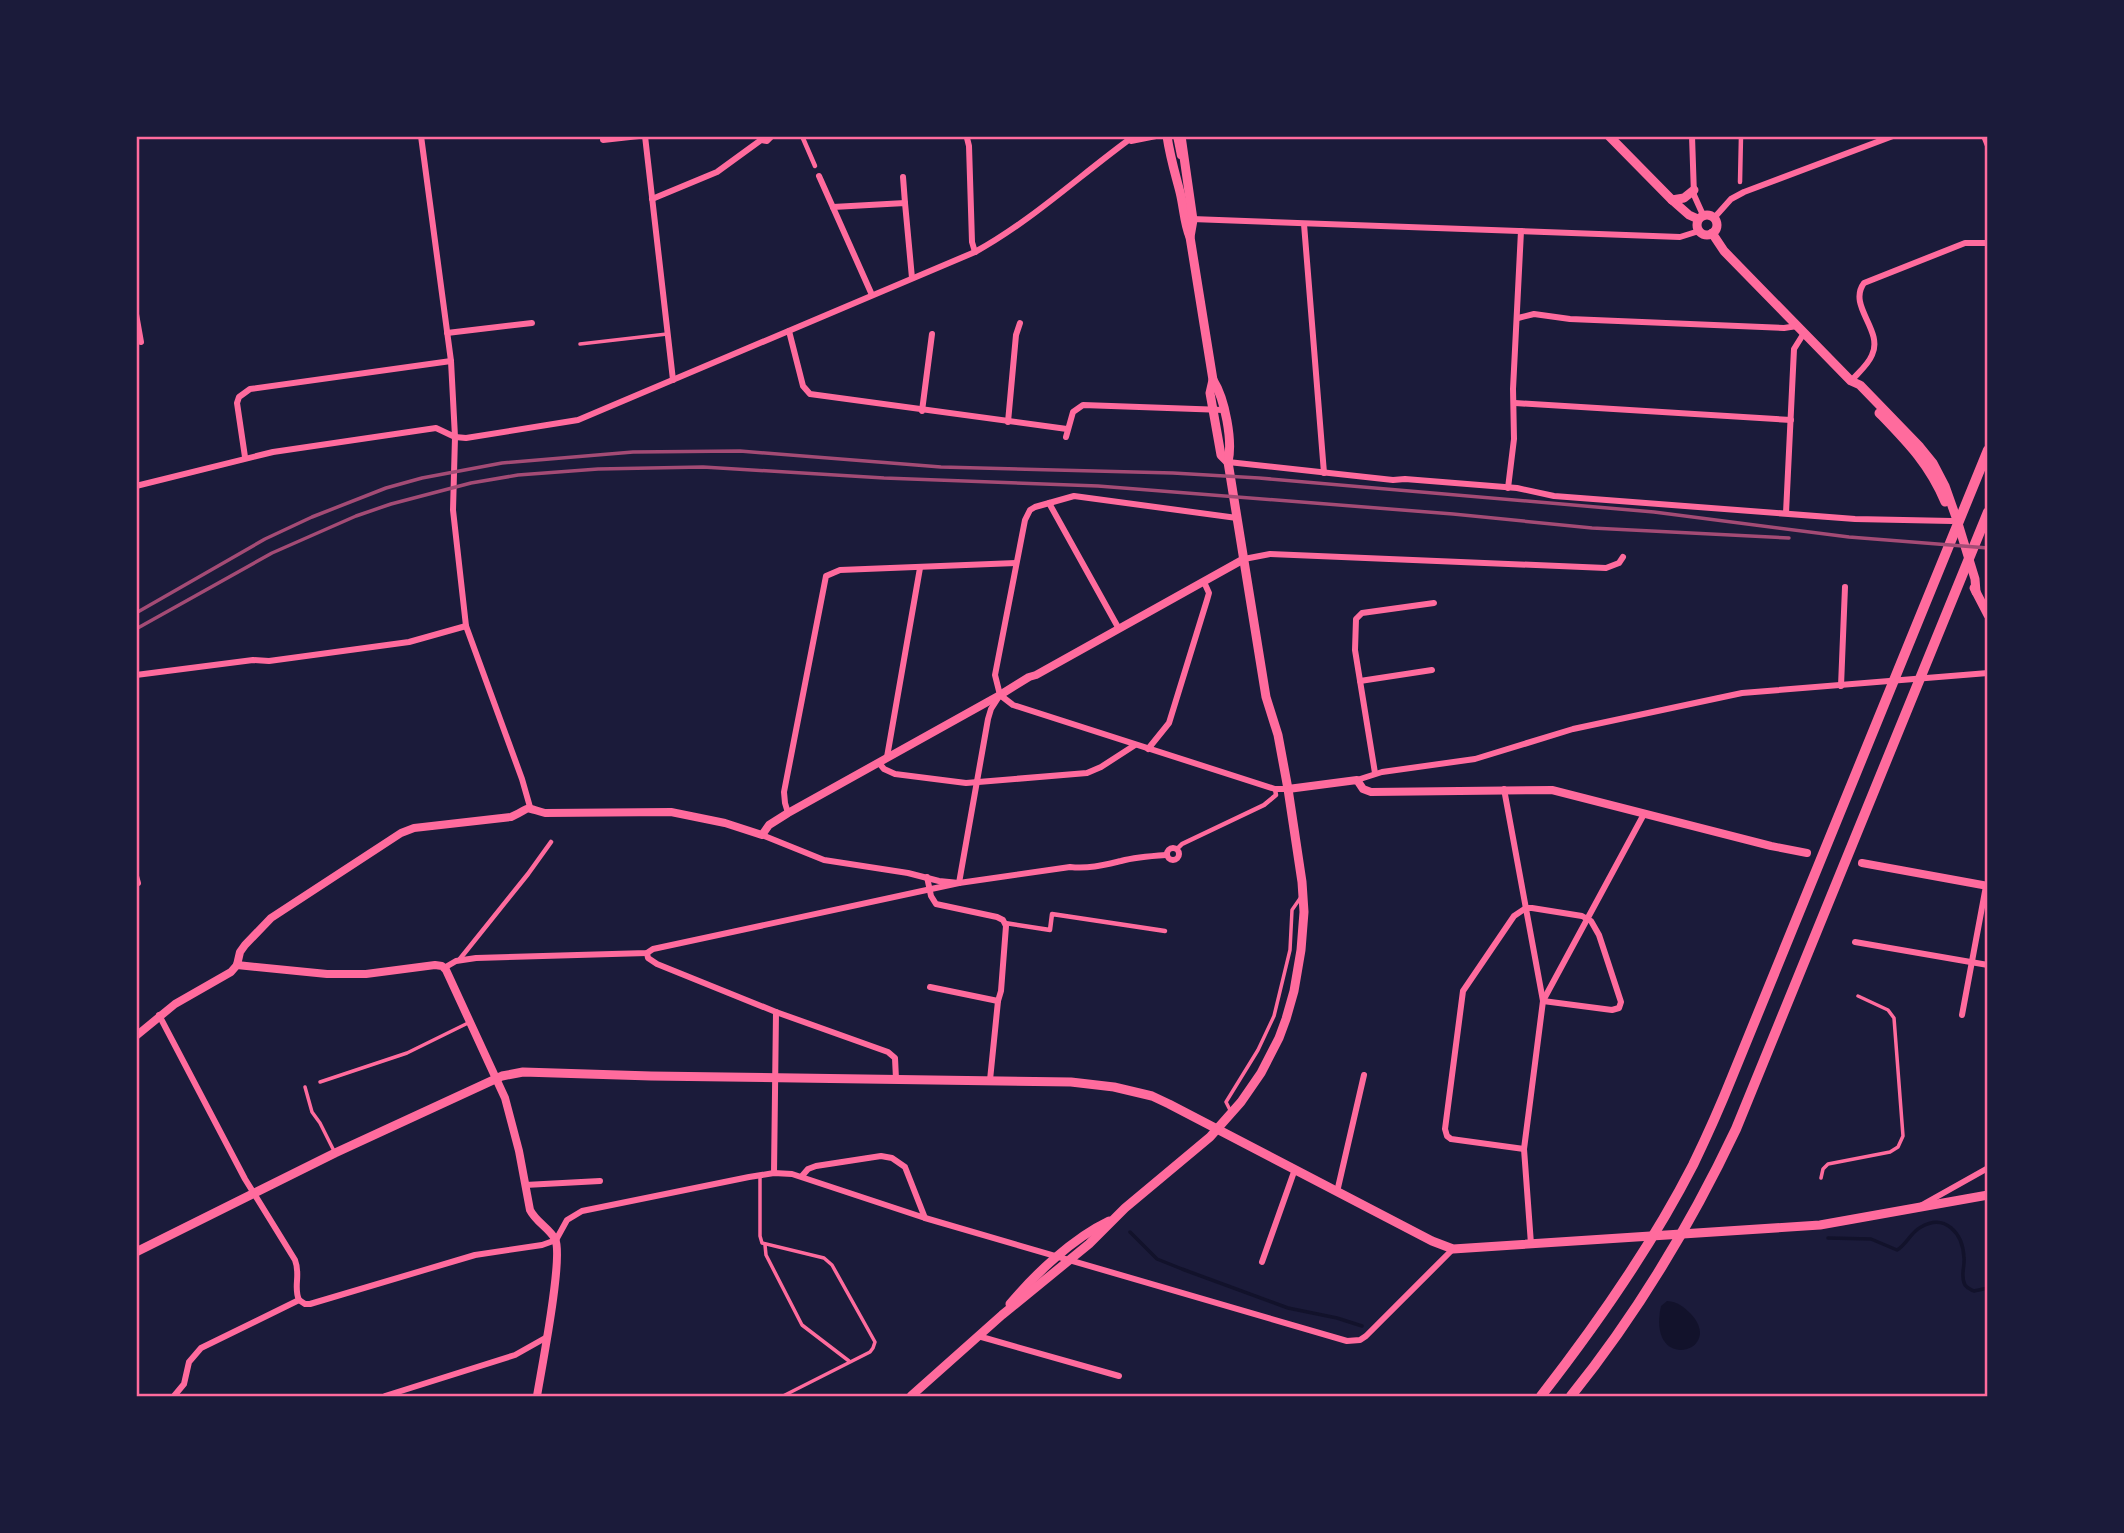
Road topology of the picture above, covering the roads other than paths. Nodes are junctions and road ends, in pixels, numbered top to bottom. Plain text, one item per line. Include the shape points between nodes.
1 (421, 136) edge
2 (639, 136) edge
3 (645, 136) edge
4 (772, 136) edge
5 (802, 136) edge
6 (1134, 136) edge
7 (1156, 136) edge
8 (1181, 136) edge
9 (1609, 136) edge
10 (1692, 136) edge
11 (1741, 136) edge
12 (1893, 136) edge
13 (1984, 136) edge
14 (969, 137) edge
15 (1170, 137) edge
16 (760, 138) edge
17 (603, 140) dead end
18 (1126, 142) junction
19 (1987, 146) edge
20 (815, 166) dead end
21 (820, 176) dead end
22 (903, 177) dead end
23 (1177, 180) junction
24 (1188, 181) junction
25 (1740, 182) dead end
26 (1694, 190) junction
27 (652, 200) junction
28 (1672, 200) junction
29 (905, 203) junction
30 (833, 207) junction
31 (1701, 217) junction
32 (1714, 218) junction
33 (1193, 220) junction
34 (1304, 224) junction
35 (1521, 231) junction
36 (1699, 231) junction
37 (1712, 233) junction
38 (1190, 237) junction
39 (1987, 243) edge
40 (975, 252) junction
41 (912, 278) junction
42 (872, 295) junction
43 (136, 314) edge
44 (1518, 318) junction
45 (532, 323) dead end
46 (1020, 323) dead end
47 (1800, 329) junction
48 (789, 331) junction
49 (447, 333) junction
50 (667, 334) junction
51 (932, 334) dead end
52 (141, 342) dead end
53 (580, 344) dead end
54 (451, 361) junction
55 (673, 380) junction
56 (1213, 380) junction
57 (1852, 382) junction
58 (1515, 403) junction
59 (1213, 410) junction
60 (1224, 410) junction
61 (922, 411) junction
62 (1791, 421) junction
63 (1008, 422) junction
64 (1068, 429) junction
65 (456, 437) junction
66 (1066, 437) dead end
67 (1987, 450) edge
68 (245, 457) junction
69 (1228, 462) junction
70 (1324, 473) junction
71 (136, 486) edge
72 (1508, 488) junction
73 (1049, 503) junction
74 (1987, 512) edge
75 (1786, 513) junction
76 (1237, 518) junction
77 (1952, 522) junction
78 (1623, 557) dead end
79 (1244, 559) junction
80 (1016, 563) junction
81 (920, 568) junction
82 (1204, 582) junction
83 (1845, 587) dead end
84 (1980, 595) edge
85 (1434, 603) dead end
86 (1987, 615) edge
87 (466, 626) junction
88 (1119, 629) junction
89 (1432, 670) dead end
90 (1987, 673) edge
91 (136, 675) edge
92 (1360, 681) junction
93 (1841, 686) junction
94 (1000, 695) junction
95 (1135, 745) junction
96 (1148, 748) junction
97 (887, 757) junction
98 (879, 763) junction
99 (1375, 773) junction
100 (1357, 780) junction
101 (977, 782) junction
102 (1275, 789) junction
103 (1288, 789) junction
104 (1504, 789) junction
105 (530, 807) junction
106 (788, 813) junction
107 (1644, 814) junction
108 (762, 835) junction
109 (551, 842) dead end
110 (1177, 849) joint
111 (1807, 853) dead end
112 (1862, 863) dead end
113 (926, 877) junction
114 (959, 883) junction
115 (1987, 886) edge
116 (930, 890) junction
117 (1303, 896) junction
118 (1526, 908) junction
119 (1588, 919) junction
120 (1005, 923) junction
121 (1165, 931) dead end
122 (1856, 942) dead end
123 (647, 953) junction
124 (458, 960) junction
125 (1972, 962) junction
126 (237, 965) junction
127 (1987, 965) edge
128 (443, 967) junction
129 (930, 987) dead end
130 (1858, 996) dead end
131 (998, 1001) junction
132 (1543, 1001) junction
133 (776, 1013) junction
134 (1962, 1015) dead end
135 (159, 1016) junction
136 (470, 1022) junction
137 (136, 1036) edge
138 (1364, 1075) dead end
139 (774, 1078) junction
140 (496, 1079) junction
141 (896, 1079) junction
142 (990, 1080) junction
143 (320, 1082) dead end
144 (305, 1087) dead end
145 (1229, 1118) junction
146 (1524, 1149) junction
147 (335, 1153) junction
148 (1987, 1168) edge
149 (1294, 1169) junction
150 (774, 1172) junction
151 (760, 1175) junction
152 (802, 1177) junction
153 (1821, 1178) dead end
154 (600, 1181) dead end
155 (525, 1185) junction
156 (1337, 1192) junction
157 (254, 1194) junction
158 (1987, 1195) edge
159 (1916, 1208) junction
160 (925, 1218) junction
161 (1110, 1221) junction
162 (556, 1240) junction
163 (1531, 1244) junction
164 (765, 1245) junction
165 (1453, 1250) junction
166 (136, 1252) edge
167 (1059, 1256) junction
168 (1071, 1259) junction
169 (1262, 1262) dead end
170 (299, 1300) junction
171 (1002, 1315) junction
172 (978, 1336) junction
173 (547, 1337) junction
174 (849, 1362) junction
175 (1119, 1376) dead end
176 (174, 1396) edge
177 (385, 1396) edge
178 (537, 1396) edge
179 (783, 1396) edge
180 (911, 1396) edge
181 (1541, 1396) edge
182 (1571, 1396) edge

1 - 49 street
2 - 17 street
3 - 27 street
4 - 16 street via 767,141
5 - 20 street
6 - 18 street
7 - 15 street
7 - 18 street
8 - 24 main road
9 - 28 main road
10 - 26 street
11 - 25 street
12 - 32 street via 1744,192
13 - 19 street
14 - 40 street
15 - 23 main road
15 - 24 street
16 - 27 street via 717,172
18 - 40 street via 1046,205
21 - 30 street
22 - 29 street
23 - 33 street
23 - 38 main road
24 - 33 main road
26 - 28 main road
26 - 31 street
27 - 50 street
28 - 31 main road via 1689,215
29 - 30 street
29 - 41 street
30 - 42 street
31 - 32 main road
31 - 36 main road
32 - 37 main road via 1717,224
33 - 34 street
33 - 38 main road
34 - 35 street
34 - 70 street
35 - 36 street via 1680,237
35 - 44 street
36 - 37 main road
37 - 47 main road
38 - 56 main road
39 - 57 street via 1965,243 1861,286 1858,295 1874,340 1873,353
40 - 41 street
41 - 42 street
42 - 48 street
43 - 52 street
44 - 47 street via 1534,314
44 - 58 street
45 - 49 street
46 - 63 street
47 - 57 main road
47 - 62 street via 1794,349
48 - 55 street
48 - 61 street via 803,386 810,394
49 - 54 street
50 - 53 lane
50 - 55 street
51 - 61 street
54 - 65 street
54 - 68 street via 250,389 237,403
55 - 65 street via 578,419
56 - 59 main road
56 - 60 main road
57 - 77 main road via 1914,450 1932,476
57 - 84 main road via 1890,415 1933,463 1945,486
58 - 62 street
58 - 72 street
59 - 60 street
59 - 64 street via 1083,405 1075,410
59 - 69 main road via 1222,455
60 - 69 main road via 1231,451
61 - 63 street
62 - 75 street
63 - 64 street
64 - 66 street
65 - 68 street via 436,428
65 - 87 street via 452,498
67 - 181 highway via 1732,1077 1691,1167 1626,1278
68 - 71 street
69 - 70 street
69 - 76 main road
70 - 72 street
72 - 75 street via 1554,496
73 - 76 street via 1074,496
73 - 80 street via 1030,510
73 - 88 street
74 - 182 highway via 1770,1051 1719,1164 1667,1260
75 - 77 street
76 - 79 main road
77 - 84 main road via 1970,581
78 - 79 street via 1606,568 1270,554
79 - 82 street
79 - 103 main road via 1266,697
80 - 81 street
80 - 94 street via 995,675
81 - 97 street
81 - 106 street via 839,570 826,576 785,792
82 - 88 street
82 - 96 street via 1208,596 1169,723
83 - 93 street
84 - 86 main road
85 - 92 street via 1356,617
87 - 91 street via 370,648
87 - 105 street
88 - 94 street
89 - 92 street
90 - 93 street
92 - 99 street
93 - 99 street via 1742,693 1584,727 1475,759
94 - 95 street via 1013,705
94 - 97 street
94 - 101 street via 988,719
95 - 96 street
95 - 101 street via 1087,773
96 - 102 street
97 - 98 street
98 - 101 street via 895,774
98 - 106 street
99 - 100 street
100 - 103 street
100 - 104 street via 1371,792
101 - 114 street
102 - 103 street
102 - 110 street via 1276,795 1264,805
103 - 117 main road
104 - 107 street via 1552,790
104 - 118 street
105 - 108 street via 545,813 671,812
105 - 126 street via 511,817 401,832 271,918 245,945
106 - 108 street
107 - 111 street
107 - 119 street
108 - 113 street via 824,860
109 - 124 street
110 - 114 street via 1171,848 1167,855 1106,865
112 - 115 street
113 - 114 street
113 - 116 street
114 - 116 street
115 - 125 street
116 - 120 street via 939,905 997,917
116 - 123 street
117 - 145 main road via 1301,953 1286,1019 1261,1073
117 - 145 lane via 1292,910 1290,950 1274,1016 1226,1102
118 - 119 street
118 - 132 street
118 - 146 street via 1514,916 1464,991 1444,1129 1454,1140
119 - 132 street
119 - 132 street via 1599,935 1621,997 1619,1008
120 - 121 street via 1050,930 1052,914
120 - 131 street
122 - 125 street
123 - 124 street
123 - 133 street via 653,962
124 - 128 street
125 - 127 street
125 - 134 street
126 - 128 street via 327,974
126 - 135 street
128 - 136 street
129 - 131 street
130 - 153 lane via 1888,1010 1894,1018 1902,1140 1890,1152 1828,1164
131 - 142 street
132 - 146 street
133 - 139 street
133 - 141 street via 888,1052 895,1058
135 - 137 street
135 - 157 street
136 - 140 street
136 - 143 lane via 407,1053
138 - 156 street
139 - 140 main road via 523,1072
139 - 141 main road
139 - 150 street
140 - 147 main road
140 - 155 street via 510,1115
141 - 142 main road
142 - 149 main road via 1097,1084 1133,1091 1160,1100
144 - 147 lane via 312,1112
145 - 161 main road
146 - 163 street
147 - 157 main road
148 - 159 street
149 - 156 main road
149 - 169 street
150 - 151 street
150 - 152 street
151 - 162 street via 582,1211 567,1220
151 - 164 lane via 760,1236
152 - 160 street
152 - 160 street via 816,1166 892,1158 905,1167
154 - 155 street
155 - 162 street via 534,1216
156 - 165 main road
157 - 166 main road
157 - 170 street via 295,1260
158 - 159 main road
159 - 163 main road via 1820,1225
160 - 167 street
161 - 167 main road
161 - 168 main road
162 - 170 street via 475,1255 310,1304
162 - 173 street via 558,1264
163 - 165 main road
164 - 174 lane via 803,1325
164 - 174 lane via 824,1258 832,1265 875,1342 870,1352
165 - 168 street via 1364,1338 1353,1341
167 - 168 street
167 - 171 main road
168 - 171 main road
170 - 176 street via 201,1348 189,1362 184,1384
171 - 172 main road
172 - 175 street
172 - 180 main road
173 - 177 street via 514,1355
173 - 178 street
174 - 179 lane

